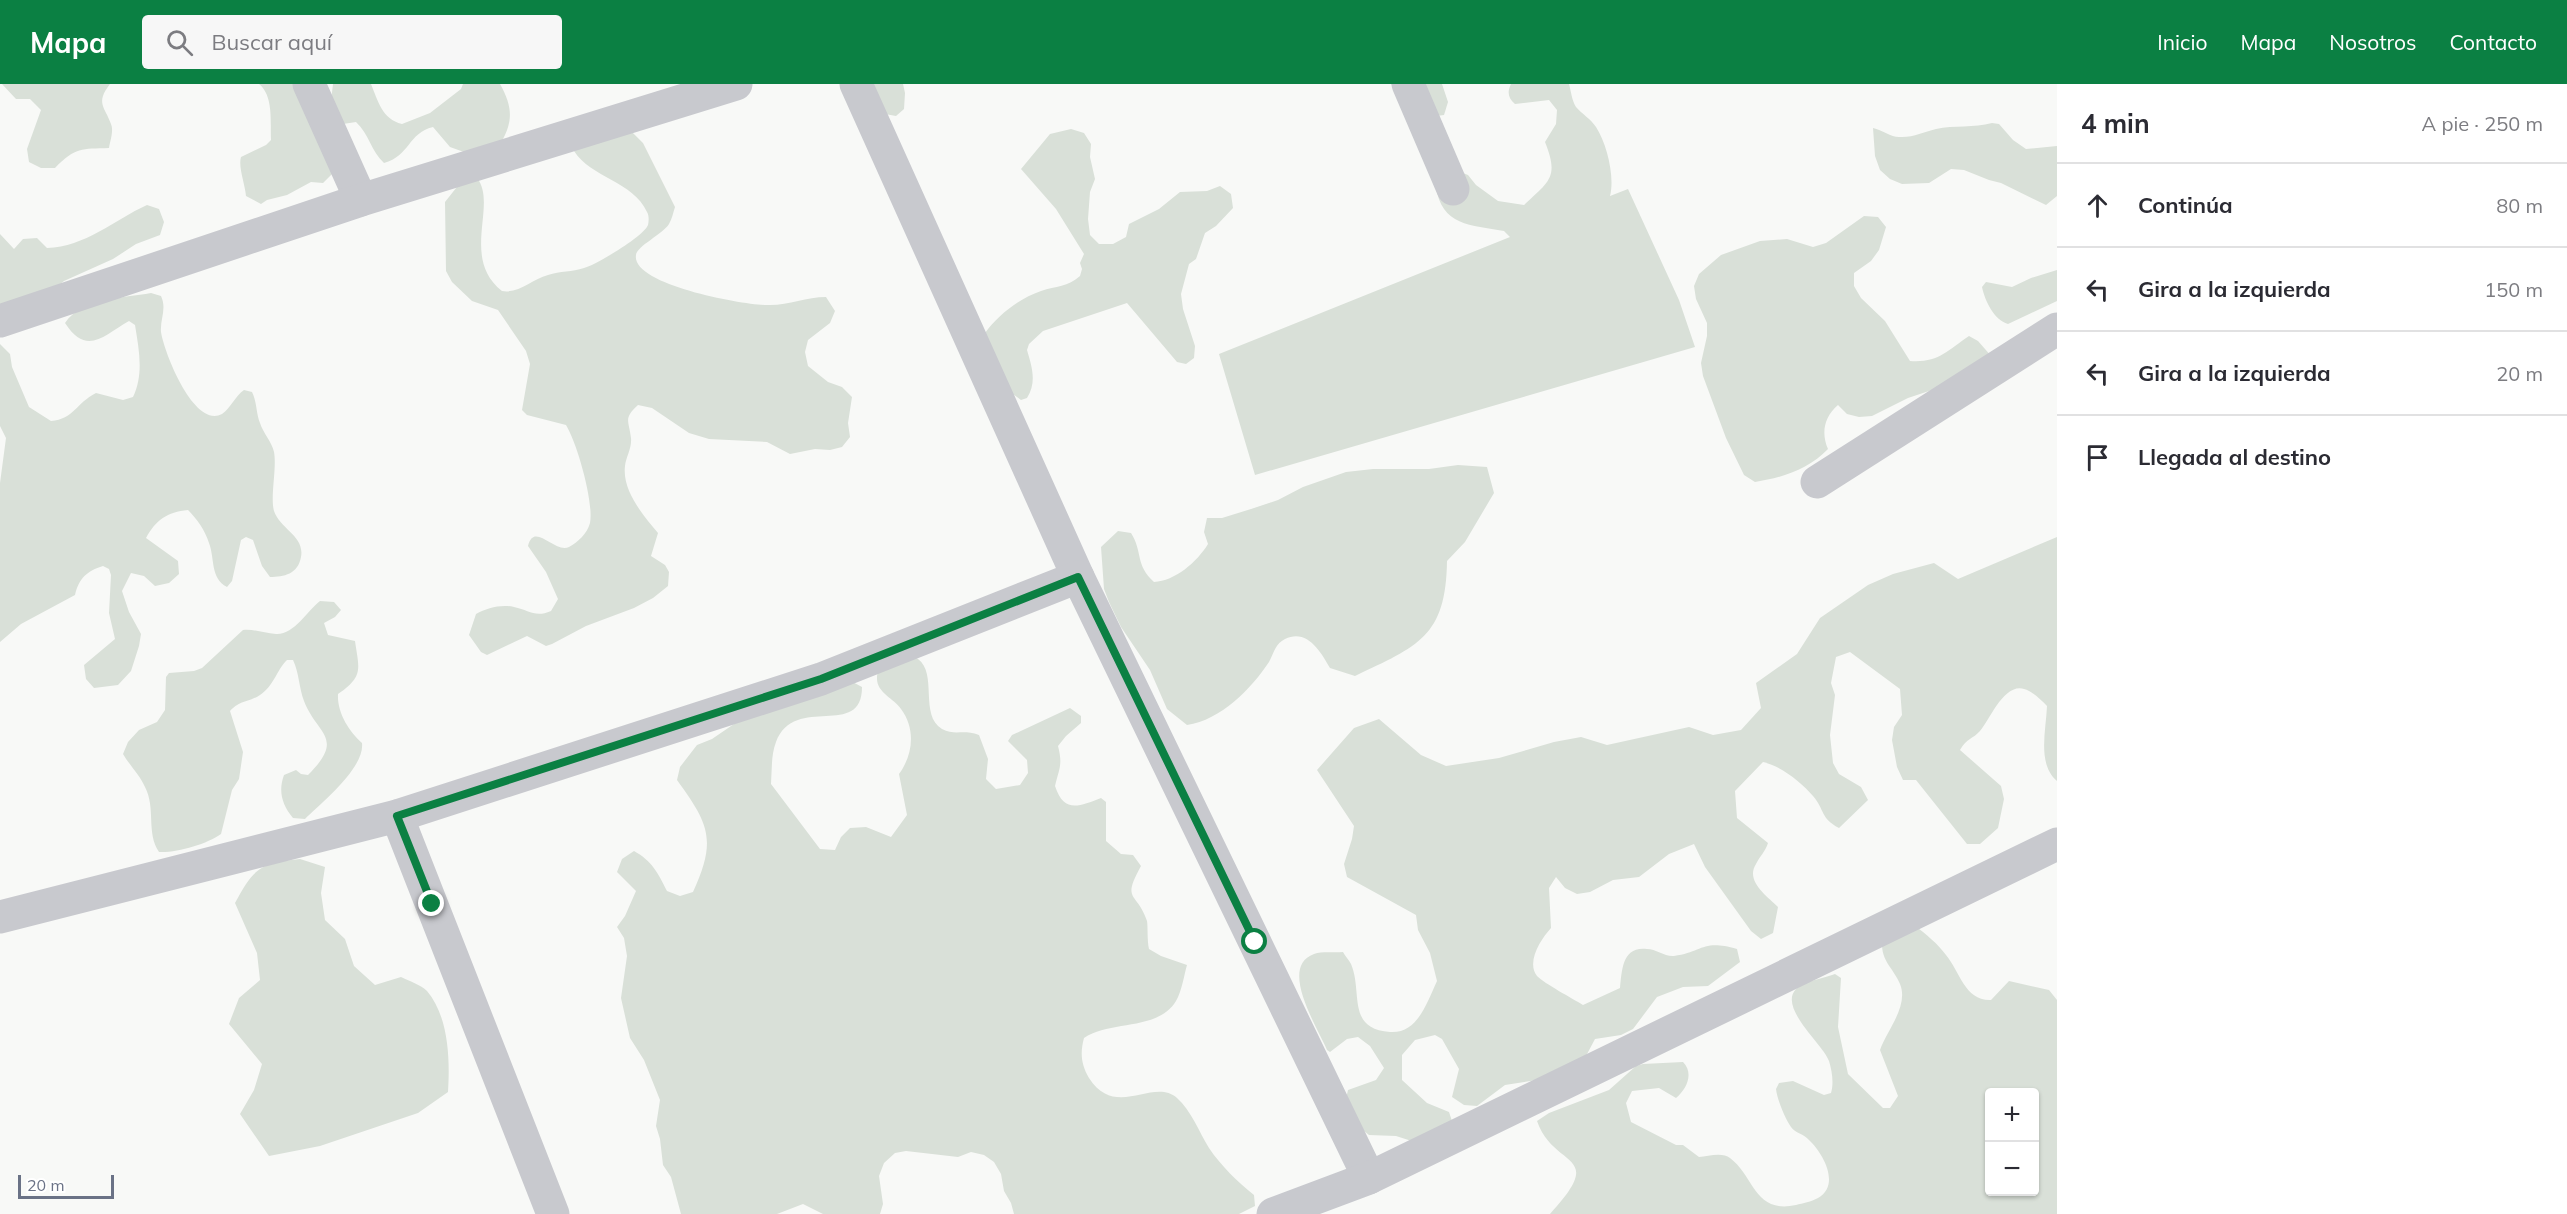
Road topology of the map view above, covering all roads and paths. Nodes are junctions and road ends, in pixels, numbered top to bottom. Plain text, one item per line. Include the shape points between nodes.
1 (309, 84) edge
2 (736, 84) edge
3 (856, 84) edge
4 (1408, 84) edge
5 (1453, 189) dead end
6 (361, 200) junction
7 (0, 321) edge
8 (2057, 329) edge
9 (1817, 482) dead end
10 (1078, 577) junction
11 (397, 816) junction
12 (2057, 844) edge
13 (0, 917) edge
14 (1369, 1178) junction
15 (553, 1214) edge
16 (1272, 1214) edge

1 - 6 street
2 - 6 street
3 - 10 street
4 - 5 street
6 - 7 street
8 - 9 street
10 - 11 street via 821,679
10 - 14 street
11 - 13 street
11 - 15 street
12 - 14 street
14 - 16 street

